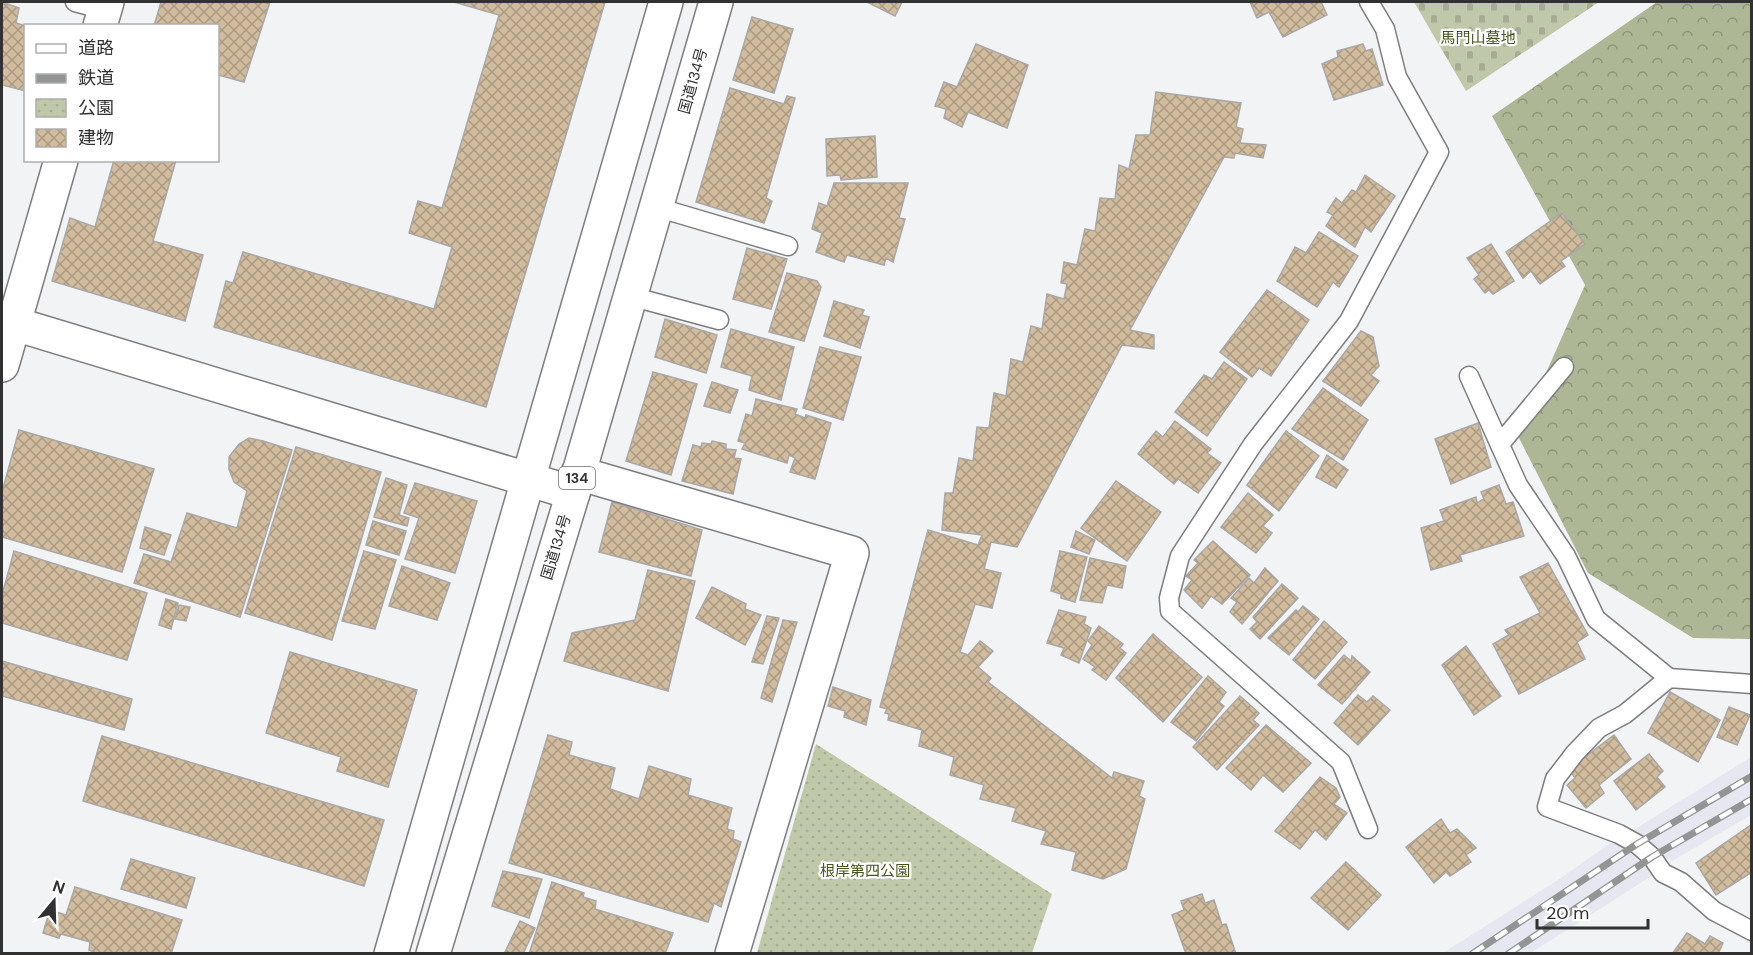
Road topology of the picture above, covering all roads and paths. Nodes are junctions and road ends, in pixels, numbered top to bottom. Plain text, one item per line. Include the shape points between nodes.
1 (666, 2) edge
2 (716, 2) edge
3 (1369, 2) edge
4 (60, 162) edge
5 (656, 207) junction
6 (788, 246) dead end
7 (630, 296) junction
8 (719, 320) dead end
9 (8, 322) edge
10 (2, 365) edge
11 (1564, 367) dead end
12 (1469, 376) dead end
13 (1500, 444) junction
14 (529, 480) junction
15 (575, 483) junction
16 (1669, 678) junction
17 (1752, 684) edge
18 (1368, 829) dead end
19 (1752, 931) edge
20 (391, 954) edge
21 (433, 954) edge
22 (732, 954) edge

1 - 14 main road
2 - 5 main road, 国道134号 / 134
3 - 18 lane via 1385,29 1397,77 1439,152 1349,321 1253,444 1180,556 1169,598 1170,611 1341,762
4 - 9 main road
5 - 6 lane
5 - 7 main road, 国道134号 / 134
7 - 8 lane
7 - 15 main road, 国道134号 / 134
9 - 10 main road
9 - 14 main road
11 - 13 lane
12 - 13 lane
13 - 16 lane via 1518,485 1566,556 1596,620
14 - 15 main road
14 - 20 main road
15 - 21 main road, 国道134号 / 134
15 - 22 main road via 852,553
16 - 17 lane
16 - 19 lane via 1625,714 1599,728 1575,753 1555,779 1547,807 1637,844 1663,873 1681,882 1714,911

